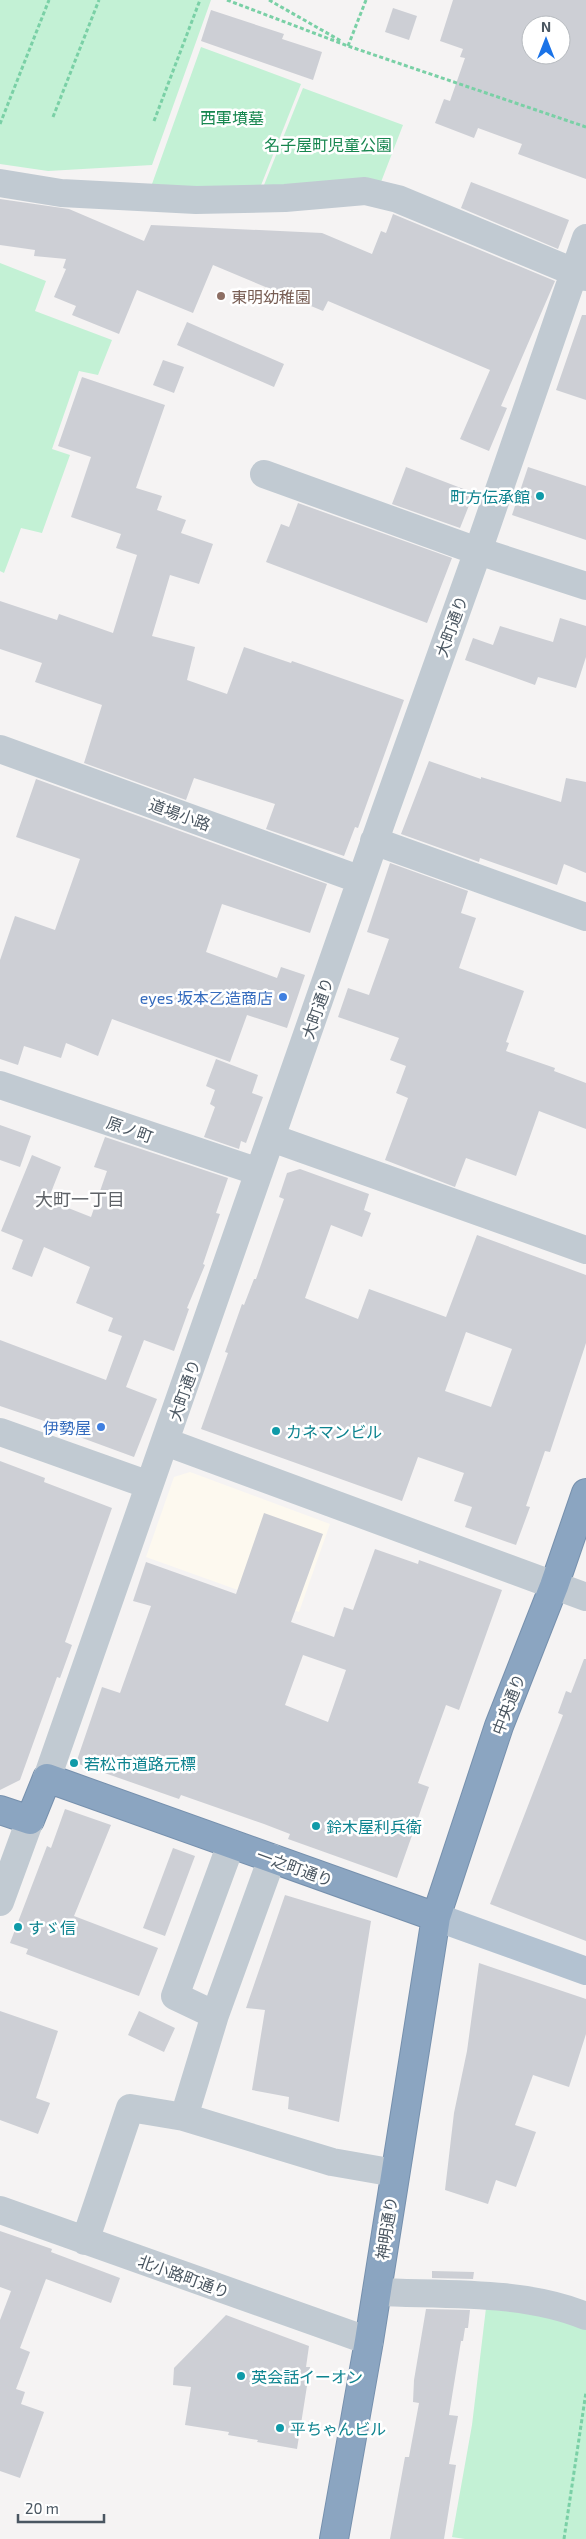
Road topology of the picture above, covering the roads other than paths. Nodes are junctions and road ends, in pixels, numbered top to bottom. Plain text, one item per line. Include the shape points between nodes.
1 (0, 183) edge
2 (586, 238) edge
3 (580, 275) edge
4 (264, 474) dead end
5 (478, 552) junction
6 (586, 586) edge
7 (0, 749) edge
8 (374, 841) junction
9 (361, 880) junction
10 (586, 917) edge
11 (0, 1085) edge
12 (272, 1138) junction
13 (259, 1172) junction
14 (586, 1250) edge
15 (0, 1432) edge
16 (166, 1442) junction
17 (149, 1485) junction
18 (586, 1494) edge
19 (554, 1586) junction
20 (586, 1598) edge
21 (47, 1778) junction
22 (0, 1810) edge
23 (30, 1820) junction
24 (231, 1844) junction
25 (272, 1858) junction
26 (0, 1902) edge
27 (436, 1917) junction
28 (586, 1971) edge
29 (215, 2015) junction
30 (184, 2117) junction
31 (395, 2173) junction
32 (0, 2210) edge
33 (85, 2240) junction
34 (377, 2292) junction
35 (586, 2316) edge
36 (369, 2342) junction
37 (334, 2539) edge

1 - 3 street via 61,193 196,200 285,198 365,191 398,199
2 - 3 street, 大町通り
3 - 5 street, 大町通り
4 - 5 street
5 - 6 street
5 - 8 street, 大町通り
7 - 9 street, 道場小路
8 - 9 street, 大町通り
8 - 10 street
9 - 12 street, 大町通り
11 - 13 street, 原ノ町
12 - 13 street, 大町通り
12 - 14 street
13 - 16 street, 大町通り
15 - 17 street
16 - 17 street, 大町通り
16 - 19 street
17 - 21 street, 大町通り
18 - 19 highway, 中央通り
19 - 20 street
19 - 27 highway, 中央通り via 499,1726
21 - 23 highway
21 - 24 highway, 一之町通り
22 - 23 highway
23 - 26 street
24 - 25 highway, 一之町通り
24 - 29 street via 175,1996
25 - 27 highway, 一之町通り
25 - 29 street
27 - 28 main road, 一之町通り
27 - 31 highway, 神明通り
29 - 30 street
30 - 31 street via 332,2162
30 - 33 street via 130,2108
31 - 34 highway, 神明通り
32 - 33 street, 北小路町通り
33 - 36 street, 北小路町通り
34 - 35 street via 528,2299
34 - 36 highway, 神明通り
36 - 37 highway, 神明通り

